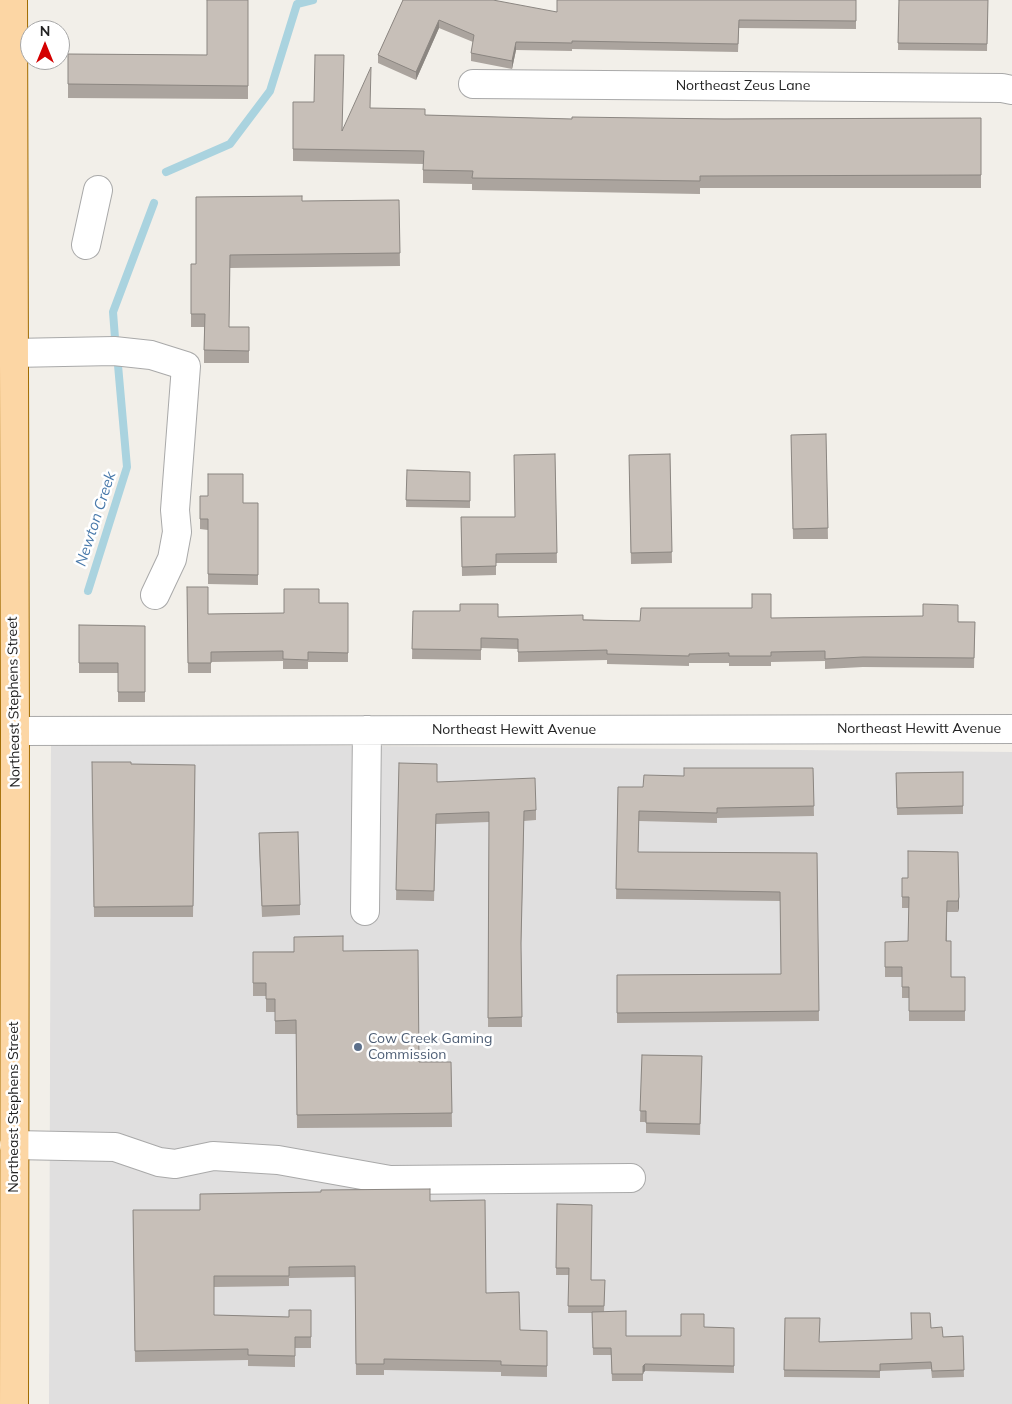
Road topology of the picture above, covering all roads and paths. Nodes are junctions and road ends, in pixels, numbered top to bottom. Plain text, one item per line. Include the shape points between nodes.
1 (13, 0) edge
2 (6, 78) edge
3 (473, 84) dead end
4 (1012, 90) edge
5 (6, 190) edge
6 (98, 190) dead end
7 (86, 245) dead end
8 (6, 288) edge
9 (13, 353) junction
10 (155, 595) dead end
11 (1012, 729) edge
12 (367, 730) junction
13 (15, 731) junction
14 (365, 911) dead end
15 (14, 1145) junction
16 (631, 1178) dead end
17 (14, 1404) edge

1 - 2 main road, Northeast Stephens Street
2 - 5 main road, Northeast Stephens Street
3 - 4 street, Northeast Zeus Lane
5 - 8 main road, Northeast Stephens Street
6 - 7 street
8 - 9 main road, Northeast Stephens Street
9 - 10 street via 114,351 152,355 186,366 175,510 177,532 172,559
9 - 13 main road, Northeast Stephens Street
11 - 12 street, Northeast Hewitt Avenue
12 - 13 street, Northeast Hewitt Avenue
12 - 14 street
13 - 15 main road, Northeast Stephens Street
15 - 16 street via 115,1147 144,1158 174,1164 213,1156 278,1160 390,1180
15 - 17 main road, Northeast Stephens Street

